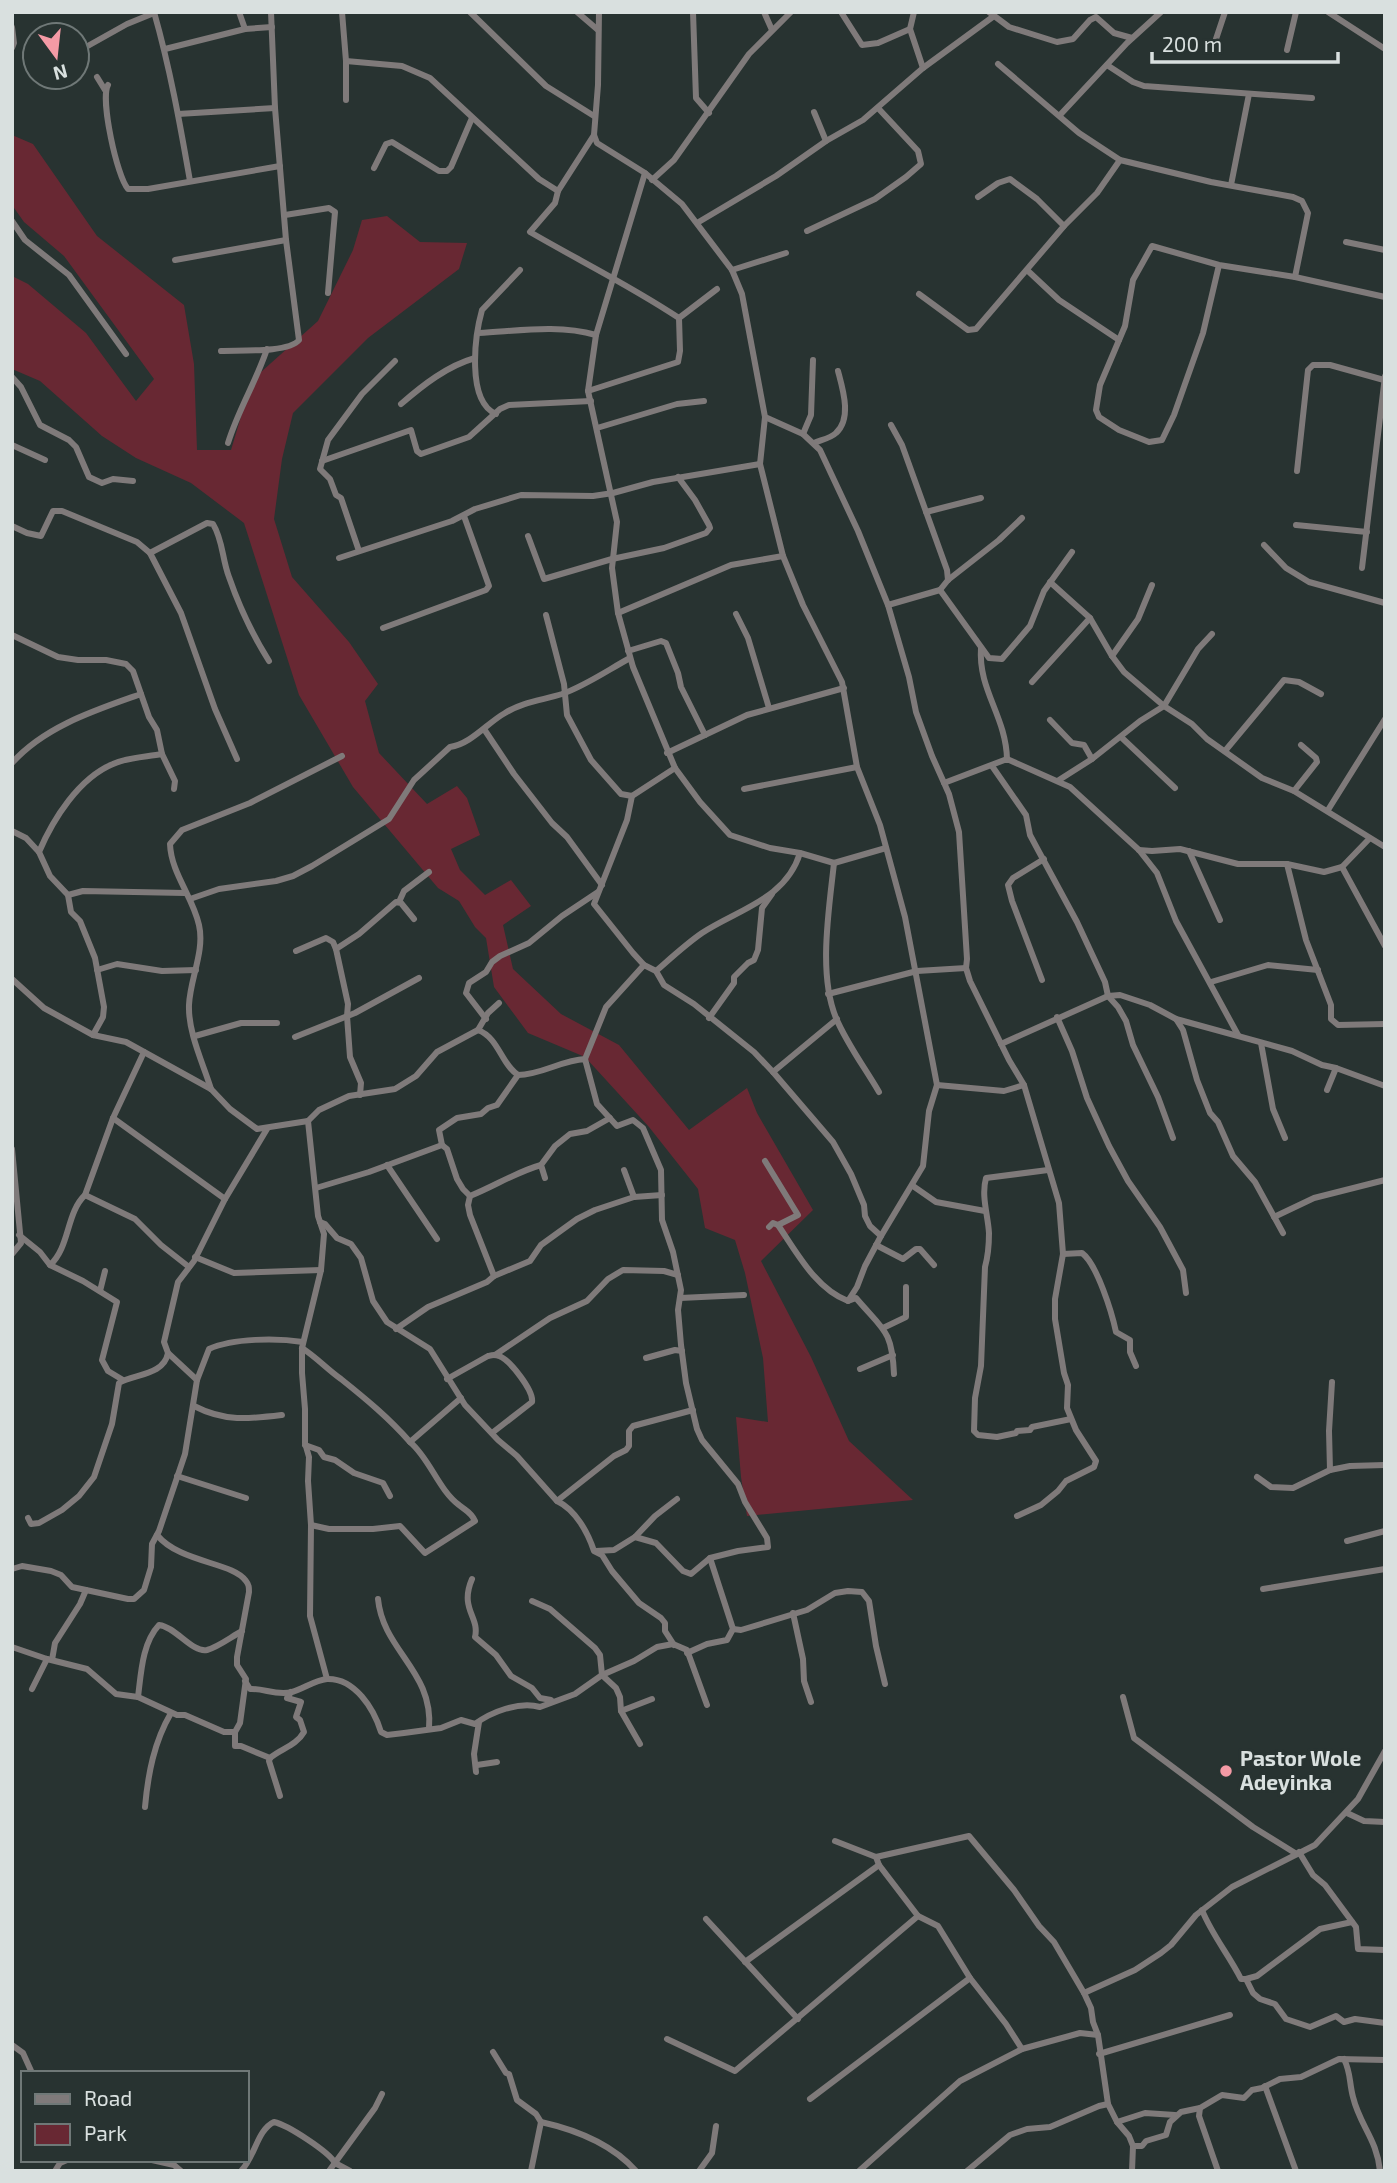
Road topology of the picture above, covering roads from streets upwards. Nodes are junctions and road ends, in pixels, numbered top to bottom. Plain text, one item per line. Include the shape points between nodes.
1 (154, 12) edge
2 (239, 12) edge
3 (271, 12) edge
4 (342, 12) edge
5 (470, 12) edge
6 (577, 12) edge
7 (599, 12) edge
8 (693, 12) edge
9 (764, 12) edge
10 (791, 12) edge
11 (841, 12) edge
12 (915, 12) edge
13 (1088, 12) edge
14 (1161, 12) edge
15 (1225, 12) edge
16 (1296, 12) edge
17 (1328, 12) edge
18 (992, 14) edge
19 (1096, 17) junction
20 (12, 27) edge
21 (272, 27) junction
22 (244, 29) junction
23 (910, 29) junction
24 (598, 30) junction
25 (772, 30) junction
26 (1132, 38) junction
27 (1215, 42) dead end
28 (91, 44) edge
29 (12, 48) edge
30 (165, 49) junction
31 (1385, 49) edge
32 (1287, 50) dead end
33 (345, 61) junction
34 (998, 64) dead end
35 (1107, 65) junction
36 (923, 68) junction
37 (97, 77) dead end
38 (1249, 94) junction
39 (1312, 98) dead end
40 (346, 100) dead end
41 (275, 108) junction
42 (878, 108) junction
43 (814, 112) dead end
44 (709, 113) junction
45 (178, 114) junction
46 (1060, 115) junction
47 (594, 116) junction
48 (472, 118) junction
49 (594, 135) junction
50 (826, 141) junction
51 (1120, 160) junction
52 (280, 166) junction
53 (374, 168) dead end
54 (645, 173) junction
55 (653, 180) junction
56 (190, 181) junction
57 (1231, 185) junction
58 (558, 191) junction
59 (978, 197) dead end
60 (285, 215) junction
61 (12, 221) edge
62 (698, 223) junction
63 (1064, 226) junction
64 (807, 231) dead end
65 (286, 240) junction
66 (1346, 242) dead end
67 (1385, 250) edge
68 (786, 253) dead end
69 (175, 260) dead end
70 (1219, 265) junction
71 (520, 270) dead end
72 (732, 270) junction
73 (1027, 270) junction
74 (614, 277) junction
75 (1295, 277) junction
76 (717, 289) dead end
77 (328, 293) dead end
78 (919, 294) dead end
79 (1385, 297) edge
80 (679, 318) junction
81 (479, 333) junction
82 (596, 335) junction
83 (1119, 340) junction
84 (267, 349) junction
85 (221, 351) dead end
86 (126, 354) dead end
87 (475, 358) junction
88 (813, 360) dead end
89 (396, 361) dead end
90 (838, 371) dead end
91 (12, 377) edge
92 (1384, 378) edge
93 (588, 391) junction
94 (590, 401) junction
95 (704, 401) dead end
96 (401, 404) dead end
97 (496, 414) junction
98 (765, 416) junction
99 (891, 425) dead end
100 (597, 428) junction
101 (803, 434) junction
102 (228, 443) dead end
103 (814, 443) junction
104 (12, 445) edge
105 (45, 460) dead end
106 (322, 461) junction
107 (760, 464) junction
108 (1297, 471) dead end
109 (678, 477) junction
110 (133, 481) dead end
111 (612, 493) junction
112 (981, 498) dead end
113 (926, 512) junction
114 (464, 516) junction
115 (1022, 518) dead end
116 (1296, 525) dead end
117 (12, 526) edge
118 (1367, 532) junction
119 (528, 536) dead end
120 (1264, 545) dead end
121 (359, 551) junction
122 (1072, 552) dead end
123 (150, 553) junction
124 (783, 556) junction
125 (339, 558) dead end
126 (612, 559) junction
127 (1362, 568) dead end
128 (948, 580) junction
129 (1050, 582) junction
130 (1152, 585) dead end
131 (940, 590) junction
132 (1385, 603) edge
133 (888, 605) junction
134 (618, 613) junction
135 (736, 614) dead end
136 (546, 615) dead end
137 (1090, 618) junction
138 (383, 628) dead end
139 (1212, 634) dead end
140 (12, 635) edge
141 (981, 648) junction
142 (629, 655) junction
143 (1112, 656) junction
144 (989, 658) junction
145 (269, 661) dead end
146 (980, 661) junction
147 (1032, 682) dead end
148 (844, 688) junction
149 (564, 693) junction
150 (141, 694) junction
151 (1321, 694) dead end
152 (1164, 706) junction
153 (769, 708) junction
154 (1385, 719) edge
155 (1050, 720) dead end
156 (484, 729) junction
157 (705, 735) junction
158 (1121, 737) junction
159 (1301, 745) dead end
160 (1225, 751) junction
161 (667, 753) junction
162 (162, 754) junction
163 (342, 756) dead end
164 (237, 759) dead end
165 (1007, 759) junction
166 (1092, 760) junction
167 (12, 763) edge
168 (992, 766) junction
169 (857, 767) junction
170 (675, 768) junction
171 (1059, 780) junction
172 (944, 783) junction
173 (1175, 788) dead end
174 (173, 789) dead end
175 (744, 789) dead end
176 (1294, 791) junction
177 (632, 796) junction
178 (1328, 810) junction
179 (12, 831) edge
180 (1369, 839) junction
181 (1385, 847) edge
182 (886, 848) junction
183 (1139, 850) junction
184 (1189, 850) junction
185 (39, 852) junction
186 (800, 853) junction
187 (1044, 859) junction
188 (834, 863) junction
189 (1287, 864) junction
190 (1342, 867) junction
191 (429, 872) dead end
192 (602, 885) junction
193 (598, 892) junction
194 (774, 892) junction
195 (68, 895) junction
196 (188, 896) junction
197 (399, 902) junction
198 (414, 919) dead end
199 (1220, 920) dead end
200 (1385, 946) edge
201 (336, 949) junction
202 (296, 951) dead end
203 (644, 965) junction
204 (966, 968) junction
205 (97, 970) junction
206 (196, 970) junction
207 (1318, 970) junction
208 (656, 971) junction
209 (916, 971) junction
210 (419, 978) dead end
211 (12, 979) edge
212 (1042, 979) dead end
213 (1211, 982) junction
214 (828, 993) junction
215 (1108, 996) junction
216 (499, 1003) dead end
217 (346, 1016) junction
218 (1057, 1017) junction
219 (709, 1018) junction
220 (486, 1019) junction
221 (836, 1019) junction
222 (1176, 1019) junction
223 (276, 1023) dead end
224 (1385, 1024) edge
225 (478, 1030) junction
226 (93, 1035) junction
227 (1238, 1035) junction
228 (195, 1036) junction
229 (295, 1037) dead end
230 (1261, 1043) junction
231 (1001, 1044) junction
232 (144, 1052) junction
233 (585, 1059) junction
234 (1336, 1068) junction
235 (773, 1072) junction
236 (518, 1075) junction
237 (937, 1085) junction
238 (1024, 1085) junction
239 (1385, 1086) edge
240 (211, 1089) junction
241 (1327, 1090) dead end
242 (879, 1092) dead end
243 (360, 1095) junction
244 (113, 1118) junction
245 (610, 1118) junction
246 (308, 1121) junction
247 (267, 1129) junction
248 (1173, 1138) dead end
249 (1285, 1138) dead end
250 (442, 1145) junction
251 (12, 1149) edge
252 (765, 1161) dead end
253 (387, 1165) junction
254 (541, 1165) junction
255 (624, 1170) dead end
256 (1048, 1170) junction
257 (545, 1178) dead end
258 (1385, 1180) edge
259 (913, 1185) junction
260 (316, 1188) junction
261 (85, 1195) junction
262 (662, 1195) junction
263 (470, 1196) junction
264 (634, 1197) junction
265 (225, 1199) junction
266 (985, 1211) junction
267 (1274, 1217) junction
268 (320, 1222) junction
269 (778, 1226) junction
270 (769, 1227) dead end
271 (1283, 1233) dead end
272 (19, 1235) junction
273 (881, 1236) junction
274 (438, 1239) dead end
275 (876, 1245) junction
276 (12, 1254) edge
277 (1063, 1254) junction
278 (195, 1257) junction
279 (50, 1265) junction
280 (934, 1265) dead end
281 (189, 1267) junction
282 (321, 1270) junction
283 (105, 1271) dead end
284 (678, 1275) junction
285 (494, 1276) junction
286 (906, 1287) dead end
287 (100, 1291) junction
288 (1186, 1293) dead end
289 (744, 1295) dead end
290 (680, 1298) junction
291 (848, 1301) junction
292 (883, 1328) junction
293 (396, 1329) junction
294 (302, 1345) junction
295 (682, 1351) junction
296 (168, 1353) junction
297 (893, 1354) junction
298 (495, 1355) junction
299 (646, 1358) dead end
300 (1136, 1366) dead end
301 (860, 1369) dead end
302 (894, 1374) dead end
303 (447, 1379) junction
304 (123, 1380) junction
305 (197, 1380) junction
306 (1332, 1382) dead end
307 (461, 1398) junction
308 (194, 1406) junction
309 (693, 1410) junction
310 (282, 1415) dead end
311 (1071, 1419) junction
312 (492, 1433) junction
313 (410, 1442) junction
314 (305, 1445) junction
315 (1385, 1465) edge
316 (1330, 1470) junction
317 (177, 1476) junction
318 (1257, 1477) dead end
319 (390, 1496) dead end
320 (246, 1498) dead end
321 (677, 1499) dead end
322 (557, 1501) junction
323 (1017, 1516) dead end
324 (28, 1518) dead end
325 (311, 1525) junction
326 (1385, 1531) edge
327 (157, 1535) junction
328 (635, 1537) junction
329 (1347, 1541) dead end
330 (594, 1551) junction
331 (710, 1559) junction
332 (12, 1569) edge
333 (1385, 1569) edge
334 (472, 1579) dead end
335 (1263, 1589) dead end
336 (86, 1590) junction
337 (378, 1599) dead end
338 (531, 1601) dead end
339 (793, 1614) junction
340 (733, 1629) junction
341 (242, 1631) junction
342 (674, 1645) junction
343 (12, 1647) edge
344 (687, 1653) junction
345 (50, 1660) junction
346 (602, 1675) junction
347 (327, 1679) junction
348 (245, 1681) junction
349 (885, 1684) dead end
350 (32, 1689) dead end
351 (290, 1692) junction
352 (1123, 1697) dead end
353 (138, 1698) junction
354 (540, 1698) junction
355 (652, 1699) dead end
356 (552, 1701) junction
357 (811, 1703) dead end
358 (707, 1705) dead end
359 (540, 1707) junction
360 (621, 1711) junction
361 (171, 1713) junction
362 (480, 1721) junction
363 (429, 1729) junction
364 (234, 1732) junction
365 (640, 1744) dead end
366 (1385, 1751) edge
367 (270, 1758) junction
368 (497, 1762) dead end
369 (280, 1796) dead end
370 (145, 1807) dead end
371 (1347, 1813) junction
372 (1385, 1822) edge
373 (835, 1841) dead end
374 (1297, 1853) junction
375 (876, 1857) junction
376 (880, 1865) junction
377 (1202, 1910) junction
378 (918, 1916) junction
379 (706, 1919) dead end
380 (1352, 1922) junction
381 (1385, 1950) edge
382 (745, 1962) junction
383 (970, 1978) junction
384 (1245, 1979) junction
385 (1084, 1993) junction
386 (1230, 2015) dead end
387 (797, 2019) junction
388 (1385, 2023) edge
389 (1094, 2034) junction
390 (667, 2039) dead end
391 (14, 2049) edge
392 (1022, 2049) junction
393 (493, 2052) dead end
394 (1099, 2054) junction
395 (1344, 2059) junction
396 (1385, 2060) edge
397 (31, 2071) edge
398 (1265, 2086) junction
399 (382, 2094) dead end
400 (810, 2099) dead end
401 (1108, 2104) junction
402 (1200, 2108) junction
403 (1175, 2115) junction
404 (541, 2122) junction
405 (1117, 2122) junction
406 (716, 2126) dead end
407 (1133, 2146) junction
408 (161, 2162) edge
409 (335, 2163) junction
410 (181, 2171) edge
411 (241, 2171) edge
412 (328, 2171) edge
413 (350, 2171) edge
414 (531, 2171) edge
415 (636, 2171) edge
416 (699, 2171) edge
417 (859, 2171) edge
418 (967, 2171) edge
419 (1132, 2171) edge
420 (1218, 2171) edge
421 (1296, 2171) edge
422 (1380, 2171) edge

1 - 28 street
1 - 30 street
2 - 22 street
3 - 21 street
4 - 33 street
5 - 47 street via 546,86
6 - 24 street
7 - 24 street
8 - 44 street via 696,98
9 - 25 street
10 - 25 street
11 - 23 street via 862,45
12 - 23 street
13 - 19 street
14 - 26 street
15 - 27 street
16 - 32 street
17 - 31 street
18 - 19 street via 1009,27 1057,42 1073,39
18 - 36 street
19 - 26 street via 1114,33
20 - 29 street
21 - 22 street
21 - 41 street
22 - 30 street
23 - 36 street
24 - 47 street
25 - 44 street via 732,76
26 - 35 street
30 - 45 street
33 - 40 street
33 - 48 street via 410,68 435,82
34 - 46 street
35 - 38 street via 1144,86
35 - 46 street
36 - 42 street
37 - 56 street via 107,88 109,123 126,188
38 - 39 street
38 - 57 street
41 - 45 street
41 - 52 street
42 - 50 street
42 - 64 street via 918,151 921,164 875,200
43 - 50 street
44 - 55 street
45 - 56 street
46 - 51 street
47 - 49 street
48 - 53 street via 447,171 439,171 392,142 386,144
48 - 58 street
49 - 54 street via 602,148
49 - 58 street
50 - 62 street
51 - 57 street
51 - 63 street via 1097,193
52 - 56 street
52 - 60 street
54 - 55 street
54 - 74 street
55 - 62 street
57 - 75 street via 1293,197 1305,205 1307,225
58 - 74 street via 555,202 530,232
59 - 63 street via 1010,179
60 - 65 street
60 - 77 street via 329,208 335,212
61 - 86 street via 24,240 69,275
62 - 72 street
63 - 73 street
65 - 69 street
65 - 84 street via 299,340
66 - 67 street
68 - 72 street
70 - 75 street
70 - 83 street via 1152,246 1133,280
70 - 83 street via 1181,397 1167,434 1156,443 1119,430 1096,410 1097,393
71 - 81 street via 482,310
72 - 98 street
73 - 78 street via 976,329 968,330
73 - 83 street via 1059,300
74 - 80 street
74 - 82 street
75 - 79 street
76 - 80 street
80 - 93 street via 678,362
81 - 82 street via 560,328
81 - 87 street
82 - 93 street
84 - 85 street
84 - 102 street
87 - 96 street via 428,381
87 - 97 street via 478,388 487,408
88 - 101 street via 811,415
89 - 106 street via 362,394 328,440
90 - 103 street via 846,403 843,421 835,434
91 - 110 street via 40,425 76,447 89,477 102,483
92 - 108 street via 1330,365 1313,365 1308,370
92 - 118 street
93 - 94 street
94 - 97 street via 517,403
94 - 100 street
95 - 100 street
97 - 106 street via 469,437 421,454 411,430
98 - 101 street
98 - 107 street
99 - 113 street
100 - 111 street
101 - 103 street
103 - 133 street
104 - 105 street
106 - 121 street via 320,469 341,498
107 - 109 street
107 - 124 street
109 - 111 street
109 - 126 street via 710,528 706,533
111 - 114 street via 521,495
111 - 126 street via 618,528
112 - 113 street
113 - 128 street
114 - 121 street
114 - 138 street via 489,586
115 - 128 street
116 - 118 street
117 - 123 street via 41,536 53,511 62,511 137,541
118 - 127 street
119 - 126 street via 544,579
120 - 132 street via 1286,568 1309,582
121 - 125 street
122 - 129 street
123 - 145 street via 207,523 214,524 246,622
123 - 164 street via 181,613
124 - 134 street via 731,565
124 - 148 street
126 - 134 street
128 - 131 street
129 - 137 street
129 - 144 street via 1030,626 1002,659
130 - 143 street via 1138,619
131 - 133 street
131 - 141 street
133 - 172 street via 916,712
134 - 142 street
135 - 153 street
136 - 149 street
137 - 143 street
137 - 147 street
139 - 152 street
140 - 150 street via 58,656 121,662 133,671
141 - 144 street
141 - 146 street
142 - 149 street
142 - 157 street via 666,643
142 - 161 street
143 - 152 street
144 - 146 street
146 - 165 street via 1006,736
148 - 153 street
148 - 169 street
149 - 156 street via 507,711
149 - 177 street via 567,715 592,760 621,794
150 - 162 street via 158,730
150 - 167 street via 81,716 33,742
151 - 160 street via 1284,680
152 - 158 street
152 - 160 street
153 - 157 street
154 - 178 street
155 - 166 street via 1072,743 1084,745
156 - 192 street
156 - 196 street via 450,747 414,780 389,819 312,866 276,881
157 - 161 street
158 - 166 street
158 - 173 street
159 - 176 street via 1317,762
160 - 176 street via 1262,778
161 - 170 street
162 - 174 street via 175,781
162 - 185 street via 119,761 99,773 68,803
163 - 196 street via 250,803 182,830 170,851
165 - 168 street
165 - 171 street
166 - 171 street
168 - 172 street
168 - 187 street via 1026,815 1030,835
169 - 175 street
169 - 182 street
170 - 177 street
170 - 186 street via 730,835
171 - 183 street
172 - 204 street via 959,832
176 - 178 street
177 - 192 street
178 - 180 street
179 - 185 street
180 - 181 street
180 - 190 street
182 - 188 street
182 - 209 street
183 - 184 street
183 - 213 street via 1157,873
184 - 189 street via 1238,864
184 - 199 street
185 - 195 street via 50,876
186 - 188 street
186 - 194 street via 785,883
187 - 212 street via 1008,885
187 - 215 street
188 - 214 street
189 - 190 street via 1324,872
189 - 207 street
190 - 200 street
191 - 197 street via 404,891
192 - 193 street
193 - 203 street via 594,904
193 - 220 street via 528,943 500,956 469,983 466,993
194 - 208 street via 704,932
194 - 219 street via 762,908 754,960 734,977
195 - 196 street via 83,891
195 - 205 street
196 - 206 street via 200,929
197 - 198 street
197 - 201 street
201 - 202 street via 326,938
201 - 217 street via 348,1004
203 - 208 street
203 - 233 street via 606,1007
204 - 209 street
204 - 231 street
205 - 206 street via 117,964 162,971
205 - 226 street via 104,1007
206 - 228 street via 189,1005
207 - 213 street via 1268,965
207 - 224 street via 1331,1018 1338,1025
208 - 219 street via 664,985
209 - 214 street
209 - 237 street
210 - 217 street
211 - 226 street via 44,1008
213 - 227 street
214 - 221 street
215 - 218 street
215 - 222 street via 1150,1005
215 - 248 street via 1125,1021
216 - 220 street
217 - 229 street
217 - 243 street
218 - 231 street
218 - 288 street via 1109,1146 1183,1270
219 - 235 street
220 - 225 street
221 - 235 street
221 - 242 street
222 - 227 street
222 - 267 street via 1210,1113
223 - 228 street via 241,1023
225 - 236 street via 487,1034
225 - 243 street via 437,1052 411,1080 388,1091
226 - 232 street via 126,1042
227 - 230 street
228 - 240 street
230 - 234 street
230 - 249 street via 1273,1109
231 - 238 street
232 - 240 street
232 - 244 street
233 - 236 street
233 - 245 street via 597,1104
234 - 239 street
234 - 241 street
235 - 273 street via 833,1142 851,1174 870,1226
236 - 250 street via 498,1105 457,1118 439,1130
237 - 238 street via 1004,1091
237 - 259 street via 923,1166
238 - 256 street
240 - 247 street via 245,1121
243 - 246 street via 338,1101
244 - 261 street
244 - 265 street
245 - 254 street via 587,1131 570,1134
245 - 262 street via 617,1126 633,1120 643,1128 661,1170
246 - 247 street
246 - 260 street
247 - 265 street
250 - 253 street
250 - 263 street
251 - 272 street
252 - 269 street via 798,1215
253 - 260 street
253 - 274 street
254 - 257 street
254 - 263 street via 516,1172
255 - 264 street
256 - 266 street via 986,1178
256 - 277 street via 1059,1203
258 - 267 street via 1314,1198
259 - 266 street via 936,1202
259 - 273 street
260 - 268 street
261 - 279 street via 59,1257
261 - 281 street via 135,1219
262 - 264 street
262 - 284 street via 662,1220
263 - 285 street via 470,1215
264 - 285 street via 577,1219 541,1245 530,1261
265 - 278 street
266 - 311 street via 988,1256 974,1431 997,1437
267 - 271 street
268 - 282 street via 324,1234
268 - 293 street via 351,1244 361,1258 373,1301
269 - 270 street
269 - 291 street via 819,1282
272 - 276 street
272 - 279 street
273 - 275 street
275 - 280 street via 905,1259 920,1249
275 - 291 street
277 - 300 street via 1082,1253 1089,1259 1116,1332 1130,1340
277 - 311 street via 1055,1319
278 - 281 street
278 - 282 street via 234,1273
279 - 287 street
281 - 296 street via 178,1282 168,1320 164,1342
282 - 294 street
283 - 287 street
284 - 290 street
284 - 298 street via 623,1270 587,1301 550,1318
285 - 293 street via 428,1307
286 - 292 street via 906,1317
287 - 304 street via 117,1302 102,1360 108,1371
289 - 290 street
290 - 295 street
291 - 292 street via 856,1298
292 - 297 street
293 - 303 street via 430,1349
294 - 305 street via 288,1339 215,1346 209,1349
294 - 313 street via 373,1404
294 - 314 street
295 - 299 street
295 - 309 street
296 - 304 street via 159,1367
296 - 305 street
297 - 301 street
297 - 302 street
298 - 303 street
298 - 312 street via 504,1359 533,1396 527,1408
303 - 307 street
304 - 324 street via 96,1471 85,1490 39,1523 32,1524
305 - 308 street
306 - 316 street
307 - 312 street
307 - 313 street
308 - 310 street via 212,1415 239,1419
308 - 317 street
309 - 322 street via 633,1426 626,1450
309 - 331 street via 702,1440 733,1477 768,1543 768,1548
311 - 323 street via 1096,1464 1066,1481 1041,1505
312 - 322 street
313 - 325 street via 475,1521 425,1553 400,1526 329,1529
314 - 319 street via 354,1473 383,1483
314 - 325 street
315 - 316 street
316 - 318 street via 1293,1488 1271,1487
317 - 320 street
317 - 327 street
321 - 328 street
322 - 330 street via 588,1534
325 - 347 street via 310,1616
326 - 329 street
327 - 336 street via 139,1595 128,1599
327 - 341 street via 172,1548 246,1581 249,1592
328 - 330 street via 614,1550
328 - 331 street via 656,1543 687,1573 696,1572
330 - 342 street via 639,1603 661,1618
331 - 340 street
332 - 336 street via 22,1566 51,1571 72,1587
333 - 335 street
334 - 354 street via 466,1595 475,1637 506,1671
336 - 345 street
337 - 363 street via 386,1632 423,1685 431,1715
338 - 346 street via 550,1609 595,1648
339 - 340 street
339 - 349 street via 835,1593 862,1592 869,1601
339 - 357 street
340 - 344 street via 727,1640
341 - 348 street via 237,1662
341 - 353 street via 200,1650 159,1625 144,1658
342 - 344 street
342 - 346 street via 657,1647
343 - 345 street
344 - 358 street
345 - 350 street
345 - 353 street via 87,1669 116,1694
346 - 356 street via 575,1693
346 - 360 street via 616,1688
347 - 351 street
347 - 363 street via 353,1686 387,1735
348 - 351 street via 251,1689
348 - 364 street via 240,1723
351 - 367 street via 287,1698 301,1702 296,1717 304,1732
352 - 374 street via 1134,1738 1253,1827
353 - 361 street
354 - 356 street
354 - 359 street
355 - 360 street
356 - 359 street
359 - 362 street via 512,1707
360 - 365 street
361 - 364 street
361 - 370 street via 148,1776
362 - 363 street via 458,1720
362 - 368 street via 474,1754 477,1769
364 - 367 street via 235,1746
366 - 371 street
367 - 369 street
371 - 372 street via 1364,1821
371 - 374 street via 1315,1845
373 - 375 street
374 - 377 street via 1232,1887
374 - 380 street
375 - 376 street
375 - 385 street via 969,1836 1054,1942
376 - 378 street
376 - 382 street
377 - 384 street via 1211,1934
377 - 385 street via 1161,1953
378 - 383 street via 937,1926
378 - 387 street
379 - 382 street
380 - 381 street via 1358,1949
380 - 384 street via 1320,1930 1257,1976
382 - 387 street
383 - 392 street
383 - 400 street
384 - 388 street via 1252,1993 1275,2004 1286,2019 1310,2027 1336,2015 1344,2022
385 - 389 street
386 - 394 street
387 - 390 street via 735,2071
389 - 392 street via 1080,2033
389 - 394 street
391 - 397 street via 23,2053
392 - 417 street via 960,2081
393 - 404 street via 509,2074 517,2100
394 - 401 street
395 - 396 street
395 - 398 street
395 - 422 street via 1362,2122 1376,2146
398 - 402 street via 1244,2098 1222,2095
398 - 421 street
399 - 409 street
401 - 405 street
401 - 418 street via 1050,2127 1010,2135
402 - 403 street
402 - 420 street
403 - 405 street via 1146,2113
403 - 407 street via 1166,2135
404 - 414 street
404 - 415 street via 570,2128 622,2155
405 - 407 street
406 - 416 street via 712,2153
407 - 419 street
408 - 410 street
409 - 411 street via 274,2122 265,2128
409 - 412 street
409 - 413 street

